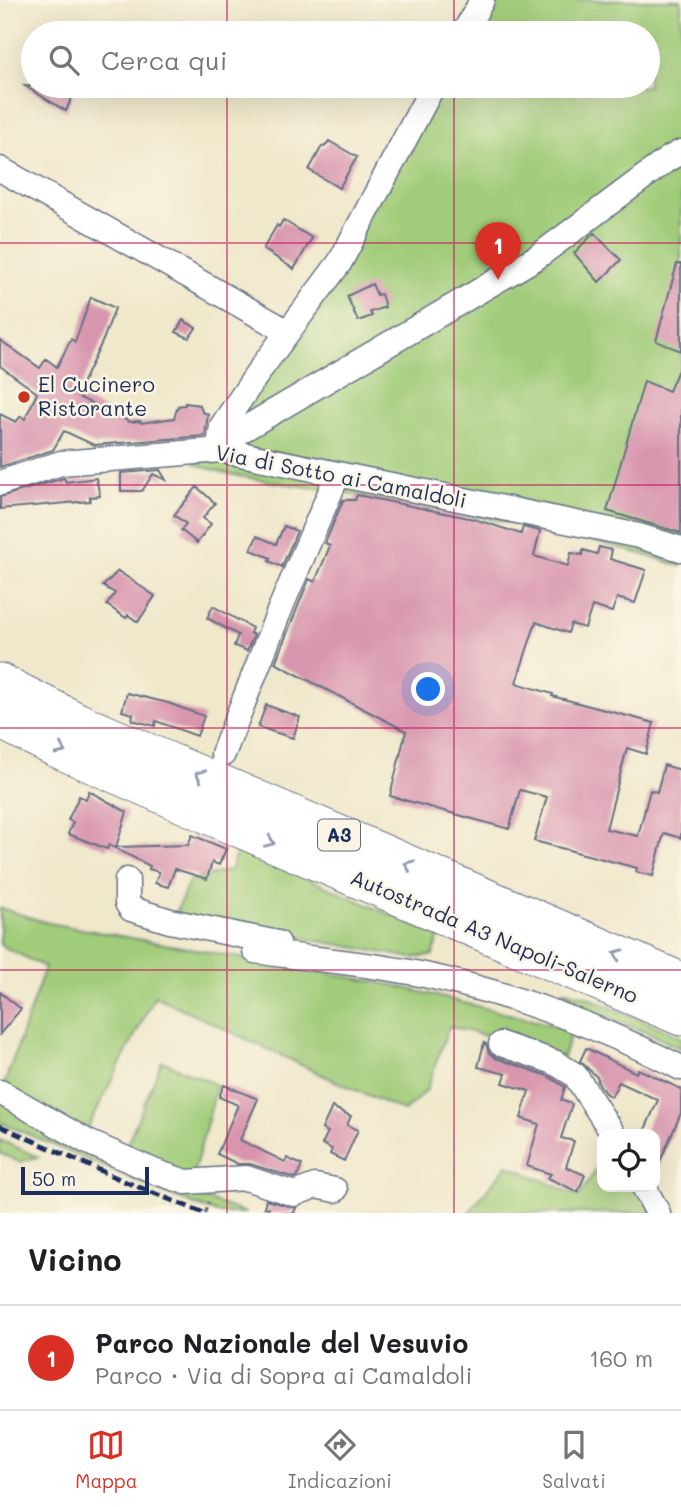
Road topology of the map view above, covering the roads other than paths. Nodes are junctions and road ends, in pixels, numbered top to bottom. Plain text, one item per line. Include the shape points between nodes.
1 (482, 0) edge
2 (471, 21) edge
3 (427, 98) edge
4 (681, 152) edge
5 (0, 169) edge
6 (288, 332) junction
7 (221, 450) junction
8 (338, 474) junction
9 (0, 484) edge
10 (681, 548) edge
11 (0, 682) edge
12 (0, 720) edge
13 (223, 754) dead end
14 (127, 880) dead end
15 (256, 951) dead end
16 (321, 960) junction
17 (681, 981) edge
18 (681, 1017) edge
19 (501, 1044) dead end
20 (681, 1068) edge
21 (0, 1092) edge
22 (610, 1129) edge
23 (335, 1190) dead end
24 (647, 1192) edge
25 (659, 1213) edge

1 - 2 street
3 - 6 street via 345,253
4 - 7 street via 537,257 239,432
5 - 6 street
6 - 7 street via 222,426
7 - 8 street, Via di Sotto ai Camaldoli
7 - 9 street, Via di Sotto ai Camaldoli via 61,463
8 - 10 street, Via di Sotto ai Camaldoli
8 - 13 street via 279,608
17 -> 11 highway, Autostrada A3 Napoli-Salerno / A3 via 77,721
12 -> 18 highway, Autostrada A3 Napoli-Salerno / A3 via 233,826
14 - 16 street via 131,909 269,940
15 - 16 street
16 - 20 street via 419,974 526,1003
19 - 22 street via 554,1062 575,1075
21 - 23 street via 88,1142 186,1182 246,1178 294,1194 315,1186
24 - 25 street

